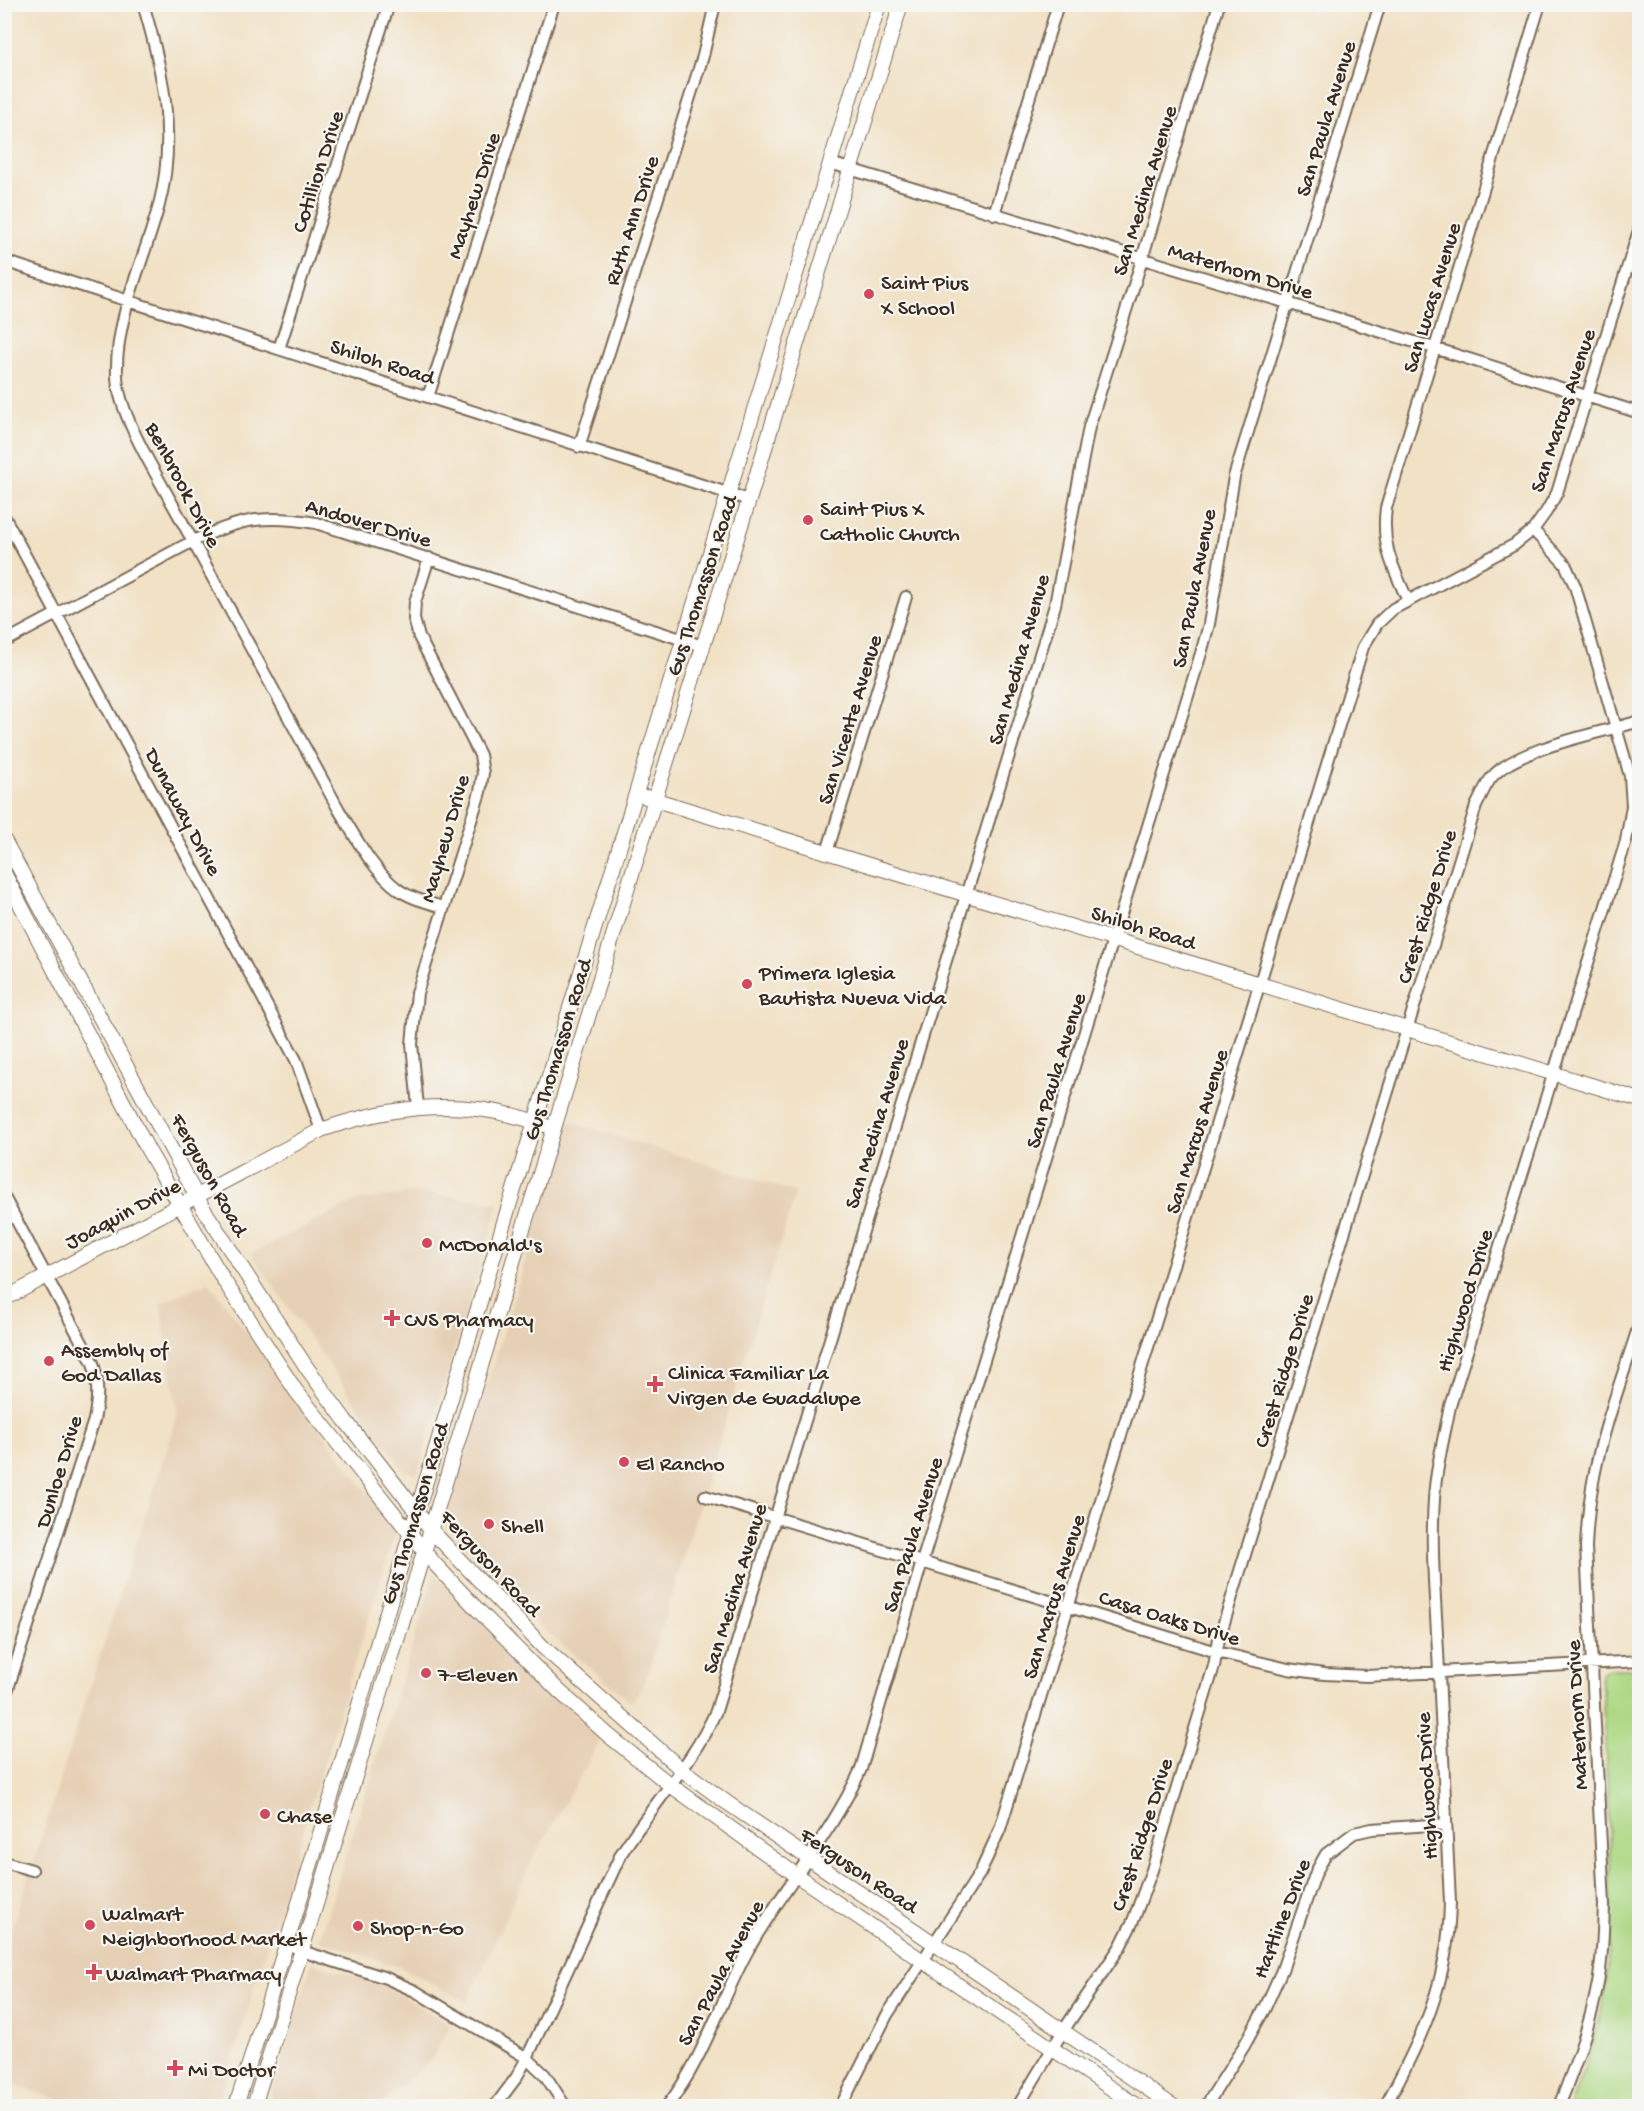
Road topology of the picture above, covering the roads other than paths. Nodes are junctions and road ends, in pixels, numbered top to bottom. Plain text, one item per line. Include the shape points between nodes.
1 (143, 4) edge
2 (390, 4) edge
3 (554, 4) edge
4 (715, 4) edge
5 (879, 4) edge
6 (901, 4) edge
7 (1058, 4) edge
8 (1219, 4) edge
9 (1380, 4) edge
10 (1540, 4) edge
11 (830, 163) junction
12 (851, 170) junction
13 (994, 214) junction
14 (1640, 227) edge
15 (1142, 259) junction
16 (4, 261) edge
17 (128, 301) junction
18 (1287, 303) junction
19 (784, 312) junction
20 (804, 318) junction
21 (1434, 348) junction
22 (279, 349) junction
23 (1588, 396) junction
24 (428, 397) junction
25 (1640, 413) edge
26 (579, 447) junction
27 (728, 494) junction
28 (750, 500) junction
29 (4, 516) edge
30 (1533, 530) junction
31 (193, 541) junction
32 (429, 558) junction
33 (906, 597) dead end
34 (1408, 601) junction
35 (57, 615) junction
36 (683, 640) junction
37 (4, 642) edge
38 (703, 646) junction
39 (1640, 721) edge
40 (1617, 728) junction
41 (635, 794) junction
42 (655, 799) junction
43 (4, 840) edge
44 (827, 852) junction
45 (4, 873) edge
46 (966, 894) junction
47 (443, 907) junction
48 (42, 910) junction
49 (28, 917) junction
50 (1114, 939) junction
51 (1260, 984) junction
52 (1407, 1029) junction
53 (1554, 1073) junction
54 (1640, 1100) edge
55 (418, 1107) junction
56 (535, 1122) junction
57 (554, 1129) junction
58 (321, 1130) junction
59 (197, 1196) junction
60 (4, 1197) edge
61 (179, 1204) junction
62 (488, 1274) junction
63 (46, 1276) junction
64 (507, 1280) junction
65 (4, 1299) edge
66 (1640, 1322) edge
67 (453, 1392) junction
68 (467, 1409) junction
69 (705, 1496) dead end
70 (417, 1512) junction
71 (775, 1517) junction
72 (430, 1528) junction
73 (411, 1534) junction
74 (423, 1550) junction
75 (922, 1562) junction
76 (1068, 1606) junction
77 (1217, 1652) junction
78 (1640, 1661) edge
79 (1592, 1664) junction
80 (1439, 1672) junction
81 (4, 1701) edge
82 (340, 1765) junction
83 (681, 1769) junction
84 (356, 1771) junction
85 (669, 1784) junction
86 (1446, 1824) junction
87 (807, 1858) junction
88 (4, 1862) edge
89 (32, 1870) dead end
90 (796, 1875) junction
91 (287, 1944) junction
92 (933, 1944) junction
93 (301, 1951) junction
94 (922, 1960) junction
95 (1063, 2031) junction
96 (1052, 2048) junction
97 (527, 2058) junction
98 (249, 2066) junction
99 (265, 2071) junction
100 (236, 2106) edge
101 (254, 2106) edge
102 (495, 2106) edge
103 (565, 2106) edge
104 (667, 2106) edge
105 (841, 2106) edge
106 (1018, 2106) edge
107 (1137, 2106) edge
108 (1173, 2106) edge
109 (1206, 2106) edge
110 (1384, 2106) edge
111 (1559, 2106) edge

1 - 17 street, Benbrook Drive via 158,53 168,129 159,204
2 - 22 street, Cotillion Drive
3 - 24 street, Mayhew Drive
4 - 26 street, Ruth Ann Drive via 703,56
5 - 11 main road, Gus Thomasson Road
6 - 12 main road, Gus Thomasson Road
7 - 13 street
8 - 15 street, San Medina Avenue
9 - 18 street, San Paula Avenue
10 - 21 street, San Lucas Avenue
11 - 12 street, Materhorn Drive
11 - 19 main road, Gus Thomasson Road
12 - 13 street, Materhorn Drive
12 - 20 main road, Gus Thomasson Road
13 - 15 street, Materhorn Drive
14 - 23 street, San Marcus Avenue
15 - 18 street, Materhorn Drive
15 - 46 street, San Medina Avenue via 1089,427 1055,605
16 - 17 street, Shiloh Road
17 - 22 street, Shiloh Road
17 - 31 street, Benbrook Drive via 117,354 117,379 125,409
18 - 21 street, Materhorn Drive
18 - 50 street, San Paula Avenue via 1234,477 1202,650
19 - 20 main road
19 - 27 main road, Gus Thomasson Road
20 - 28 main road, Gus Thomasson Road
21 - 23 street, Materhorn Drive
21 - 34 street, San Lucas Avenue via 1383,529
22 - 24 street, Shiloh Road
23 - 25 street, Materhorn Drive
23 - 30 street, San Marcus Avenue via 1557,494
24 - 26 street, Shiloh Road
26 - 27 street, Shiloh Road
27 - 28 street, Shiloh Road
27 - 36 main road, Gus Thomasson Road
28 - 38 main road, Gus Thomasson Road
29 - 35 street, Dunaway Drive
30 - 34 street, San Marcus Avenue via 1514,545
30 - 40 street, Highwood Drive via 1565,564 1575,586
31 - 32 street, Andover Drive via 246,520 287,518 316,523
31 - 35 street, Andover Drive
31 - 47 street, Benbrook Drive via 363,849 400,891
32 - 36 street, Andover Drive
32 - 47 street, Mayhew Drive via 415,602 414,619 419,637 480,755 483,773
33 - 44 street, San Vicente Avenue
34 - 51 street, San Marcus Avenue via 1377,624 1364,647
35 - 37 street, Andover Drive
35 - 58 street, Dunaway Drive via 296,1060
36 - 38 street, Andover Drive
36 - 41 main road, Gus Thomasson Road
38 - 42 main road, Gus Thomasson Road
39 - 40 street, Crest Ridge Drive
40 - 52 street, Crest Ridge Drive via 1527,754 1491,778 1476,806
40 - 53 street, Highwood Drive via 1630,776 1632,806 1626,841
41 - 42 main road, Shiloh Road
41 - 56 main road, Gus Thomasson Road
42 - 44 main road, Shiloh Road
42 - 57 main road, Gus Thomasson Road
43 - 48 main road, Ferguson Road
44 - 46 main road, Shiloh Road
45 - 49 main road, Ferguson Road
46 - 50 main road, Shiloh Road
46 - 71 street, San Medina Avenue
47 - 55 street, Mayhew Drive via 417,993 413,1020
48 - 49 main road
48 - 59 main road, Ferguson Road
49 - 61 main road, Ferguson Road
50 - 51 main road, Shiloh Road
50 - 75 street, San Paula Avenue
51 - 52 main road, Shiloh Road
51 - 76 street, San Marcus Avenue
52 - 53 main road, Shiloh Road
52 - 77 street, Crest Ridge Drive
53 - 54 main road, Shiloh Road
53 - 80 street, Highwood Drive via 1450,1406 1442,1447 1433,1533
55 - 56 main road, Joaquin Drive via 494,1111
55 - 58 main road, Joaquin Drive
56 - 57 main road, Joaquin Drive
56 - 62 main road, Gus Thomasson Road
57 - 64 main road, Gus Thomasson Road
58 - 59 main road, Joaquin Drive
59 - 61 main road, Joaquin Drive
59 - 70 main road, Ferguson Road via 307,1368
60 - 63 street, Dunloe Drive
61 - 63 main road, Joaquin Drive
61 - 73 main road, Ferguson Road via 222,1279 296,1391
62 - 64 main road
62 - 67 main road, Gus Thomasson Road
63 - 65 main road, Joaquin Drive
63 - 81 street, Dunloe Drive via 93,1363 98,1401
64 - 68 main road, Gus Thomasson Road
66 - 79 street, Materhorn Drive via 1593,1480 1586,1547
67 - 68 main road
67 - 70 main road, Gus Thomasson Road
68 - 72 main road, Gus Thomasson Road
69 - 71 street, Casa Oaks Drive
70 - 72 main road, Ferguson Road
70 - 73 main road, Gus Thomasson Road
71 - 75 street, Casa Oaks Drive
71 - 83 street, San Medina Avenue via 716,1711
72 - 74 main road, Gus Thomasson Road
72 - 83 main road, Ferguson Road via 543,1647
73 - 74 main road, Ferguson Road
73 - 82 main road, Gus Thomasson Road
74 - 84 main road, Gus Thomasson Road
74 - 85 main road, Ferguson Road via 560,1691
75 - 76 street, Casa Oaks Drive
75 - 87 street, San Paula Avenue via 861,1770 849,1798
76 - 77 street, Casa Oaks Drive
76 - 92 street, San Marcus Avenue via 994,1846
77 - 80 street, Casa Oaks Drive via 1324,1674
77 - 95 street, Crest Ridge Drive via 1142,1898 1120,1947
78 - 79 street, Casa Oaks Drive
79 - 80 street, Casa Oaks Drive
79 - 111 street, Materhorn Drive via 1603,1946 1589,2024
80 - 86 street, Highwood Drive
82 - 84 main road
82 - 91 main road, Gus Thomasson Road
83 - 85 street, San Medina Avenue
83 - 87 main road, Ferguson Road
84 - 93 main road, Gus Thomasson Road
85 - 90 main road, Ferguson Road
85 - 97 street, San Medina Avenue via 621,1854
86 - 109 street, Hartline Drive via 1354,1833 1326,1854 1265,2008
86 - 110 street, Highwood Drive via 1450,1902 1444,1967 1425,2026
87 - 90 street, San Paula Avenue
87 - 92 main road, Ferguson Road
88 - 89 street
90 - 94 main road, Ferguson Road
90 - 104 street, San Paula Avenue via 746,1954 686,2079
91 - 93 street
91 - 98 main road, Gus Thomasson Road
92 - 94 street, San Marcus Avenue
92 - 95 main road, Ferguson Road
93 - 97 street via 402,1985
93 - 99 main road, Gus Thomasson Road
94 - 96 main road, Ferguson Road
94 - 105 street, San Marcus Avenue via 887,2015
95 - 96 street, Crest Ridge Drive
95 - 108 main road, Ferguson Road
96 - 106 street, Crest Ridge Drive
96 - 107 main road, Ferguson Road
97 - 102 street, San Medina Avenue
97 - 103 street via 545,2075
98 - 99 main road
98 - 100 main road, Gus Thomasson Road
99 - 101 main road, Gus Thomasson Road

